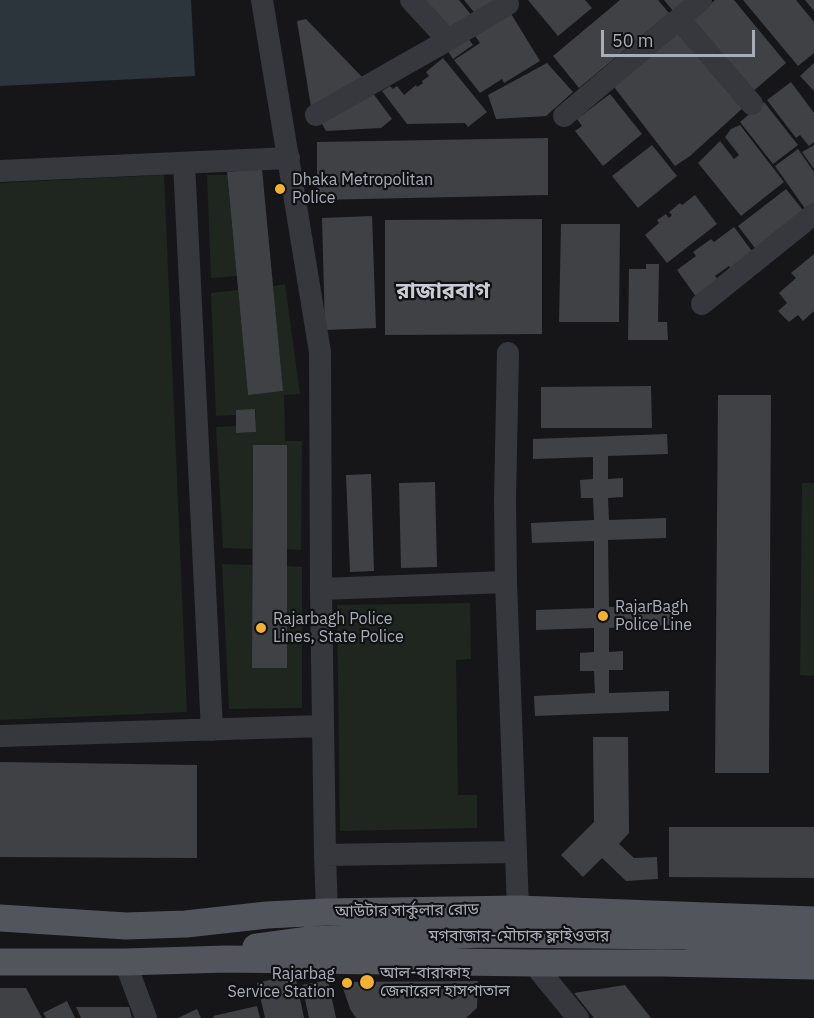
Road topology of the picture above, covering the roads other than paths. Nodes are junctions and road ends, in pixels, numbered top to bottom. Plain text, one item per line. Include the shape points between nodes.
1 (262, 0) edge
2 (411, 0) edge
3 (701, 0) edge
4 (508, 4) dead end
5 (679, 19) junction
6 (448, 40) junction
7 (752, 104) dead end
8 (316, 115) dead end
9 (564, 116) dead end
10 (289, 158) junction
11 (184, 163) junction
12 (0, 171) edge
13 (814, 214) edge
14 (702, 304) dead end
15 (508, 353) dead end
16 (506, 582) junction
17 (321, 589) junction
18 (323, 726) junction
19 (212, 730) junction
20 (0, 736) edge
21 (516, 852) junction
22 (325, 855) junction
23 (518, 909) junction
24 (327, 912) junction
25 (0, 918) edge
26 (814, 920) edge
27 (814, 947) edge
28 (227, 959) junction
29 (0, 962) edge
30 (125, 962) junction
31 (533, 963) junction
32 (814, 966) edge
33 (146, 1018) edge
34 (578, 1018) edge

1 - 10 street
2 - 6 street
3 - 5 street
4 - 6 street
5 - 7 street
5 - 9 street
6 - 8 street
10 - 11 street
10 - 17 street via 320,352
11 - 12 street
11 - 19 street
13 - 14 street
15 - 16 street
16 - 17 street
16 - 21 street
17 - 18 street
18 - 19 street
18 - 22 street
19 - 20 street
21 - 22 street
21 - 23 street
22 - 24 street
23 - 24 main road, আউটার সার্কুলার রোড
23 - 26 main road, আউটার সার্কুলার রোড
24 - 25 main road, আউটার সার্কুলার রোড via 126,926
27 - 28 main road, মগবাজার-মৌচাক ফ্লাইওভার via 684,936 484,934 307,940 245,950
28 - 30 main road
28 - 31 main road
29 - 30 main road
30 - 33 street
31 - 32 main road
31 - 34 street

